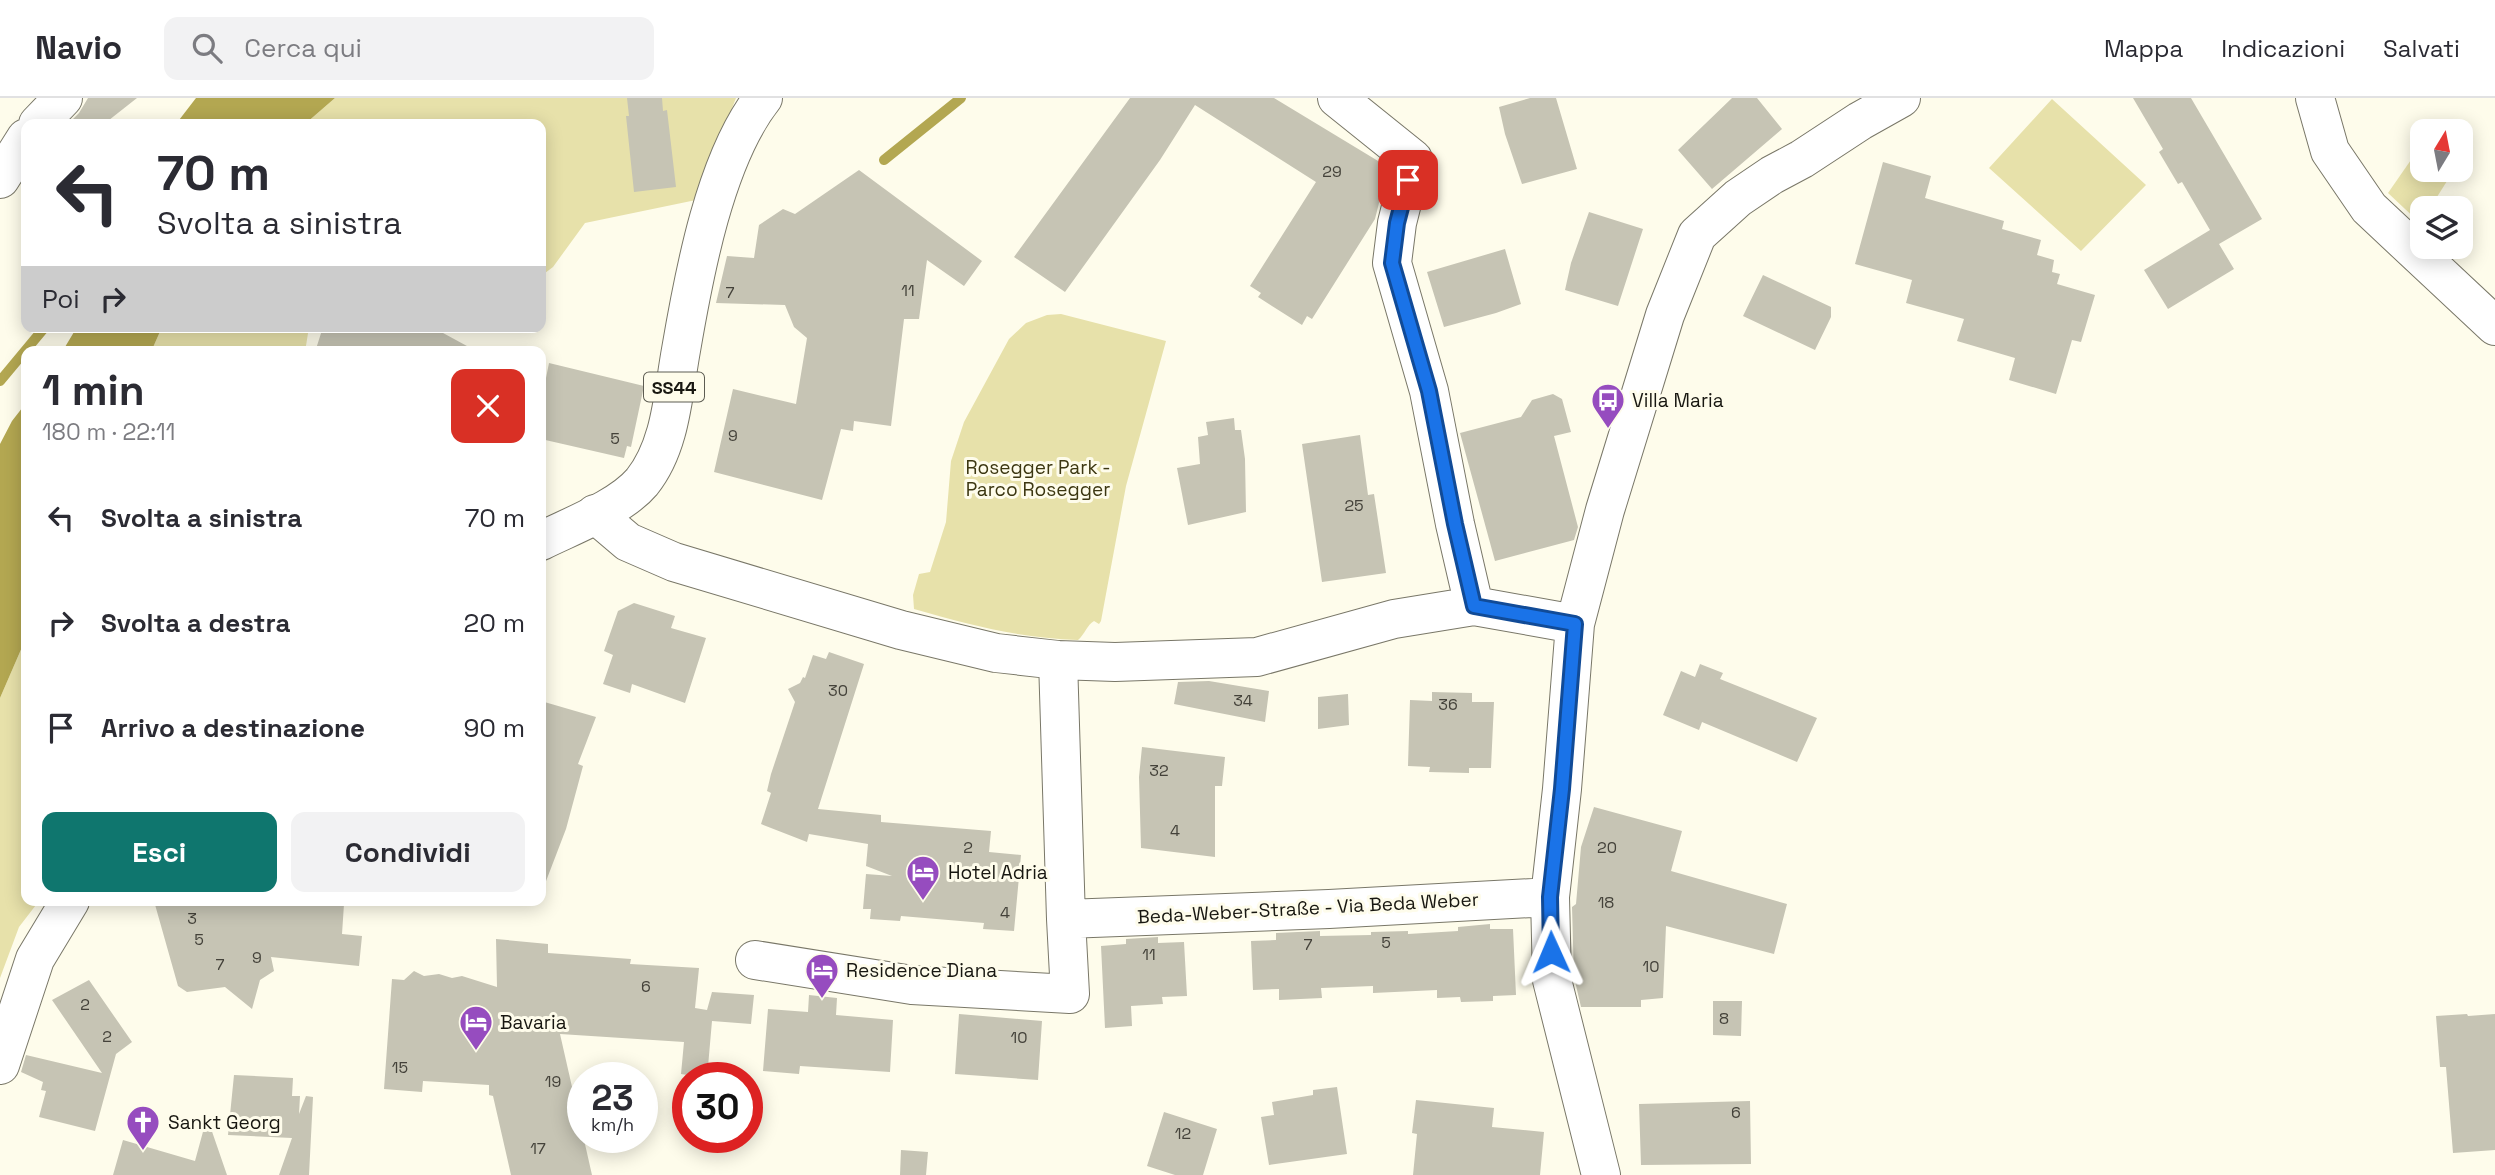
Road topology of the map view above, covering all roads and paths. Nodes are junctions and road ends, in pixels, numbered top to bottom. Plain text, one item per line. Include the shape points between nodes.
1 (63, 98) edge
2 (763, 98) edge
3 (1337, 98) edge
4 (1901, 98) edge
5 (2315, 98) edge
6 (43, 119) edge
7 (21, 146) edge
8 (0, 179) edge
9 (2495, 326) edge
10 (595, 514) junction
11 (546, 538) edge
12 (1474, 606) junction
13 (1575, 624) junction
14 (1058, 660) junction
15 (1550, 897) junction
16 (67, 906) edge
17 (1066, 919) junction
18 (755, 961) dead end
19 (0, 1065) edge
20 (1601, 1175) edge

1 - 6 street
2 - 10 street, SS44 via 736,145 703,245 667,432 657,457 641,482
3 - 12 street via 1413,159 1392,263 1429,391
4 - 13 street via 1772,175 1697,235 1665,315
5 - 9 street via 2330,151 2369,208
7 - 8 street
10 - 11 street, SS44
10 - 14 street via 628,542 674,562 901,629 996,653
12 - 13 street
12 - 14 street via 1394,619 1257,657
13 - 15 street
14 - 17 street
15 - 17 street, Beda-Weber-Straße - Via Beda Weber
15 - 20 street via 1552,980
16 - 19 street via 35,960
17 - 18 street via 1070,994 912,985

